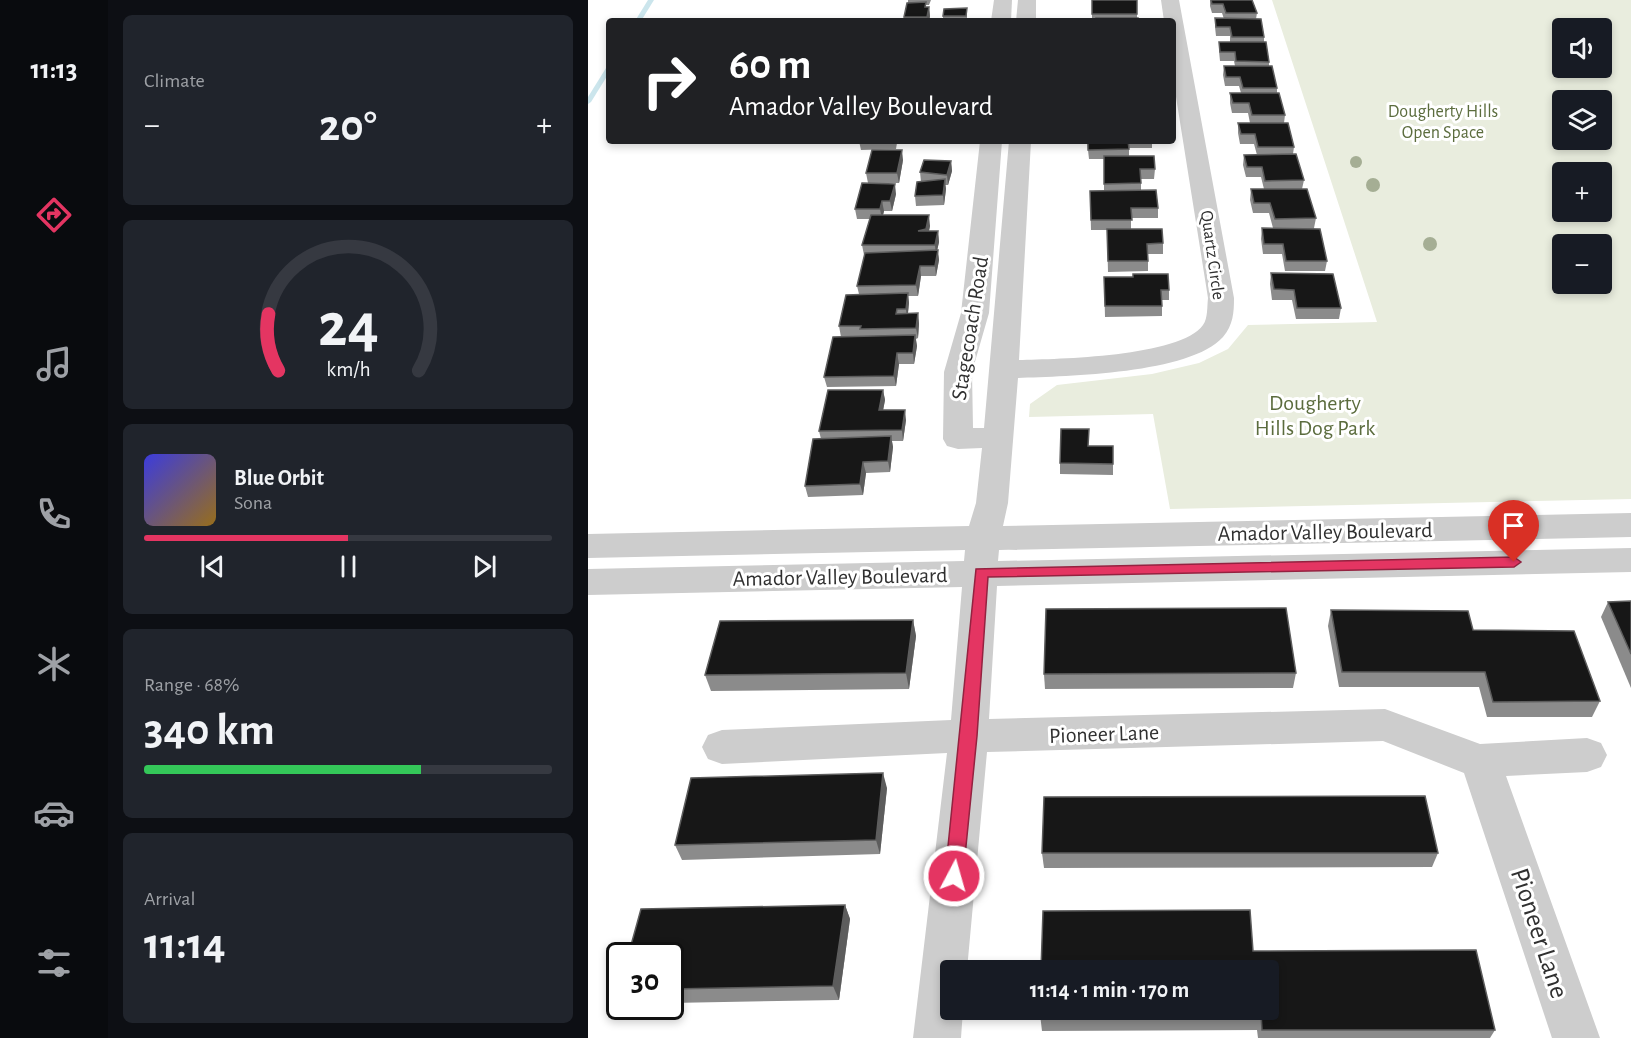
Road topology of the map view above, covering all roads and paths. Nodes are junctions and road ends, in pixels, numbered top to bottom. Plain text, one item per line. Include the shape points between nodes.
1 (1003, 0) edge
2 (1027, 0) edge
3 (1170, 0) edge
4 (1000, 18) edge
5 (1026, 18) edge
6 (1173, 18) edge
7 (1176, 35) edge
8 (991, 144) edge
9 (1020, 144) edge
10 (1018, 172) junction
11 (989, 173) junction
12 (1004, 370) junction
13 (998, 437) junction
14 (1630, 520) edge
15 (588, 546) edge
16 (982, 555) junction
17 (1631, 560) edge
18 (588, 582) edge
19 (969, 736) junction
20 (722, 747) dead end
21 (1587, 755) dead end
22 (1479, 761) junction
23 (937, 1038) edge
24 (1576, 1038) edge

1 - 4 street
2 - 5 street
3 - 6 street, Quartz Circle
7 - 12 street, Quartz Circle via 1221,298 1219,322 1200,341 1175,351 1107,364
8 - 11 street, Stagecoach Road
9 - 10 street, Stagecoach Road
10 - 11 street
10 - 12 street, Stagecoach Road
11 - 13 street, Stagecoach Road via 975,313 958,372 957,416 958,439
12 - 13 street, Stagecoach Road
13 - 16 street, Stagecoach Road
14 - 16 street, Amador Valley Boulevard
15 - 16 street, Amador Valley Boulevard via 787,542
16 - 17 street, Amador Valley Boulevard
16 - 18 street, Amador Valley Boulevard via 779,577
16 - 19 street, Stagecoach Road
19 - 20 street, Pioneer Lane
19 - 22 street, Pioneer Lane via 1385,725
19 - 23 street, Stagecoach Road
21 - 22 street, Pioneer Lane
22 - 24 street, Pioneer Lane

